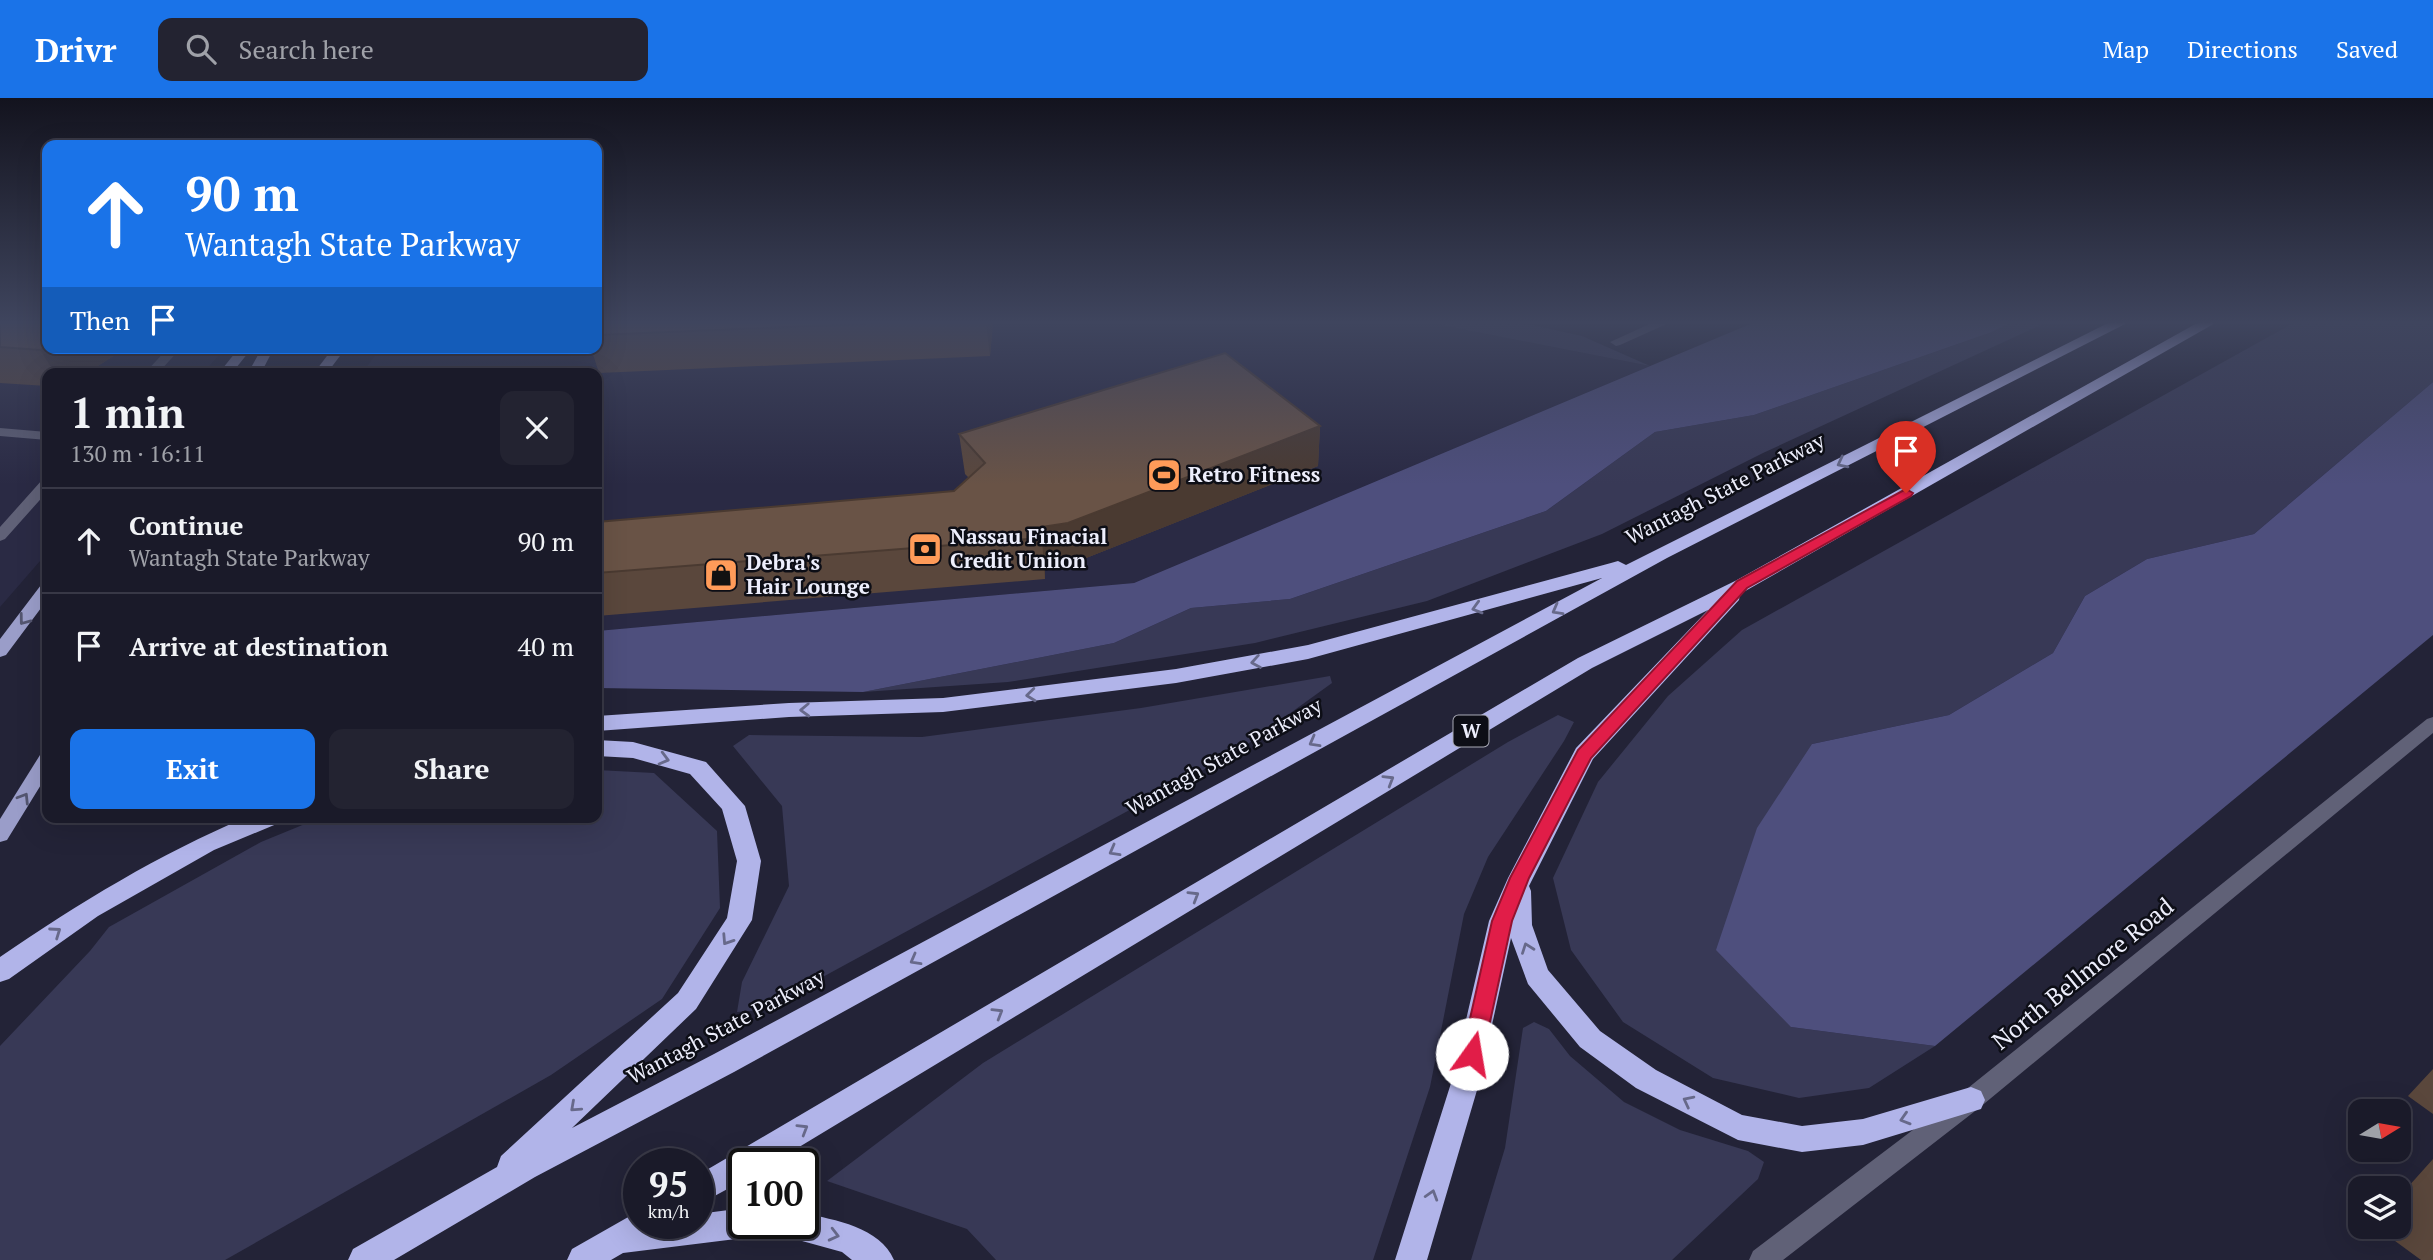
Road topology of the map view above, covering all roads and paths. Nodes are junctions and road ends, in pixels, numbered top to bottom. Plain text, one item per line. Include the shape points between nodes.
1 (2014, 376) edge
2 (2114, 376) edge
3 (0, 432) edge
4 (42, 436) edge
5 (42, 489) edge
6 (0, 536) edge
7 (1660, 554) junction
8 (1742, 585) junction
9 (42, 596) edge
10 (0, 651) edge
11 (602, 723) edge
12 (2433, 723) edge
13 (602, 748) edge
14 (42, 768) edge
15 (257, 823) edge
16 (0, 835) edge
17 (1520, 878) junction
18 (0, 971) edge
19 (1971, 1100) junction
20 (771, 1148) edge
21 (482, 1192) junction
22 (819, 1232) edge
23 (623, 1236) edge
24 (364, 1260) edge
25 (583, 1260) edge
26 (878, 1260) edge
27 (1412, 1260) edge
28 (1762, 1260) edge

1 -> 7 highway, Wantagh State Parkway
2 - 8 highway, W
3 - 4 street
5 - 6 street
7 -> 11 highway via 1385,633 1176,676 943,705
7 -> 21 highway, Wantagh State Parkway
8 - 17 highway via 1584,754
20 -> 8 highway, W via 1586,663
9 -> 10 main road
12 - 19 street, North Bellmore Road
13 -> 21 highway via 633,750 698,768 733,806 749,861 740,920 687,1001
16 -> 14 main road
18 -> 15 highway via 101,902 206,844
19 -> 17 highway via 1863,1132 1801,1139 1738,1127 1646,1079 1590,1039 1537,976 1519,925
27 -> 17 highway via 1466,1080 1502,921
19 - 28 street, North Bellmore Road
21 - 24 highway, Wantagh State Parkway
22 -> 26 highway via 849,1239
23 - 25 highway

